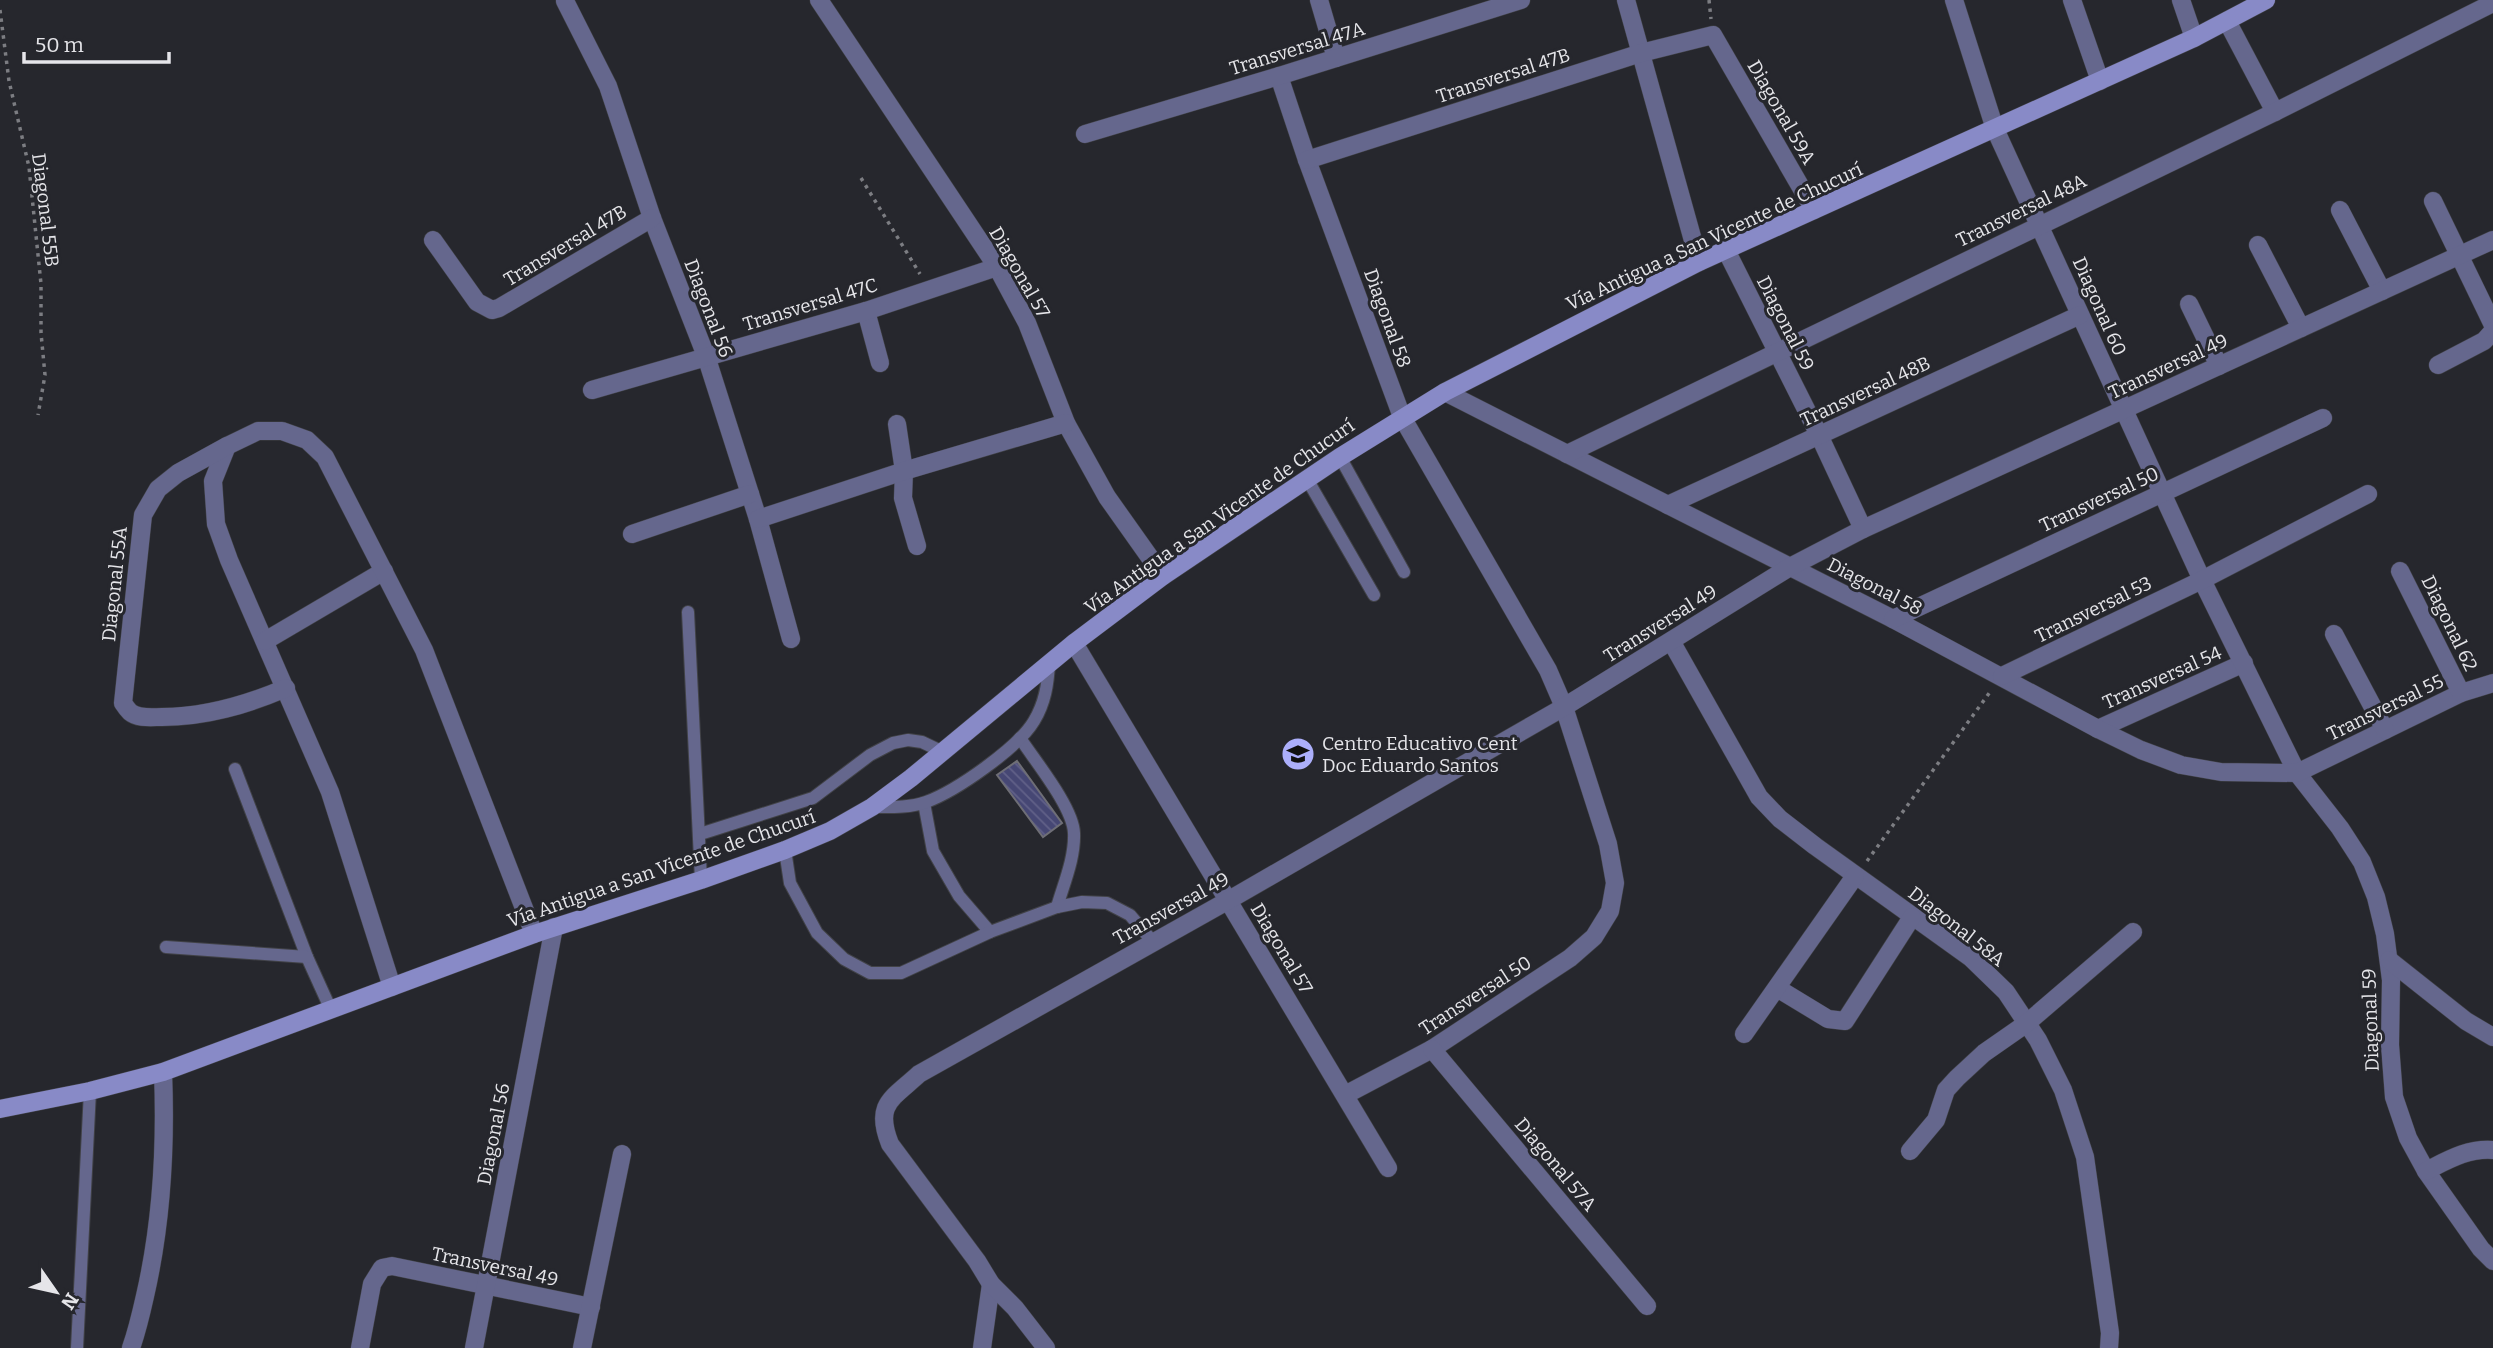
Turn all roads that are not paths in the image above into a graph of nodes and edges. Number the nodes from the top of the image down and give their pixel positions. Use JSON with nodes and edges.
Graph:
{"nodes":[{"id":1,"x":819,"y":0,"type":"edge"},
{"id":2,"x":1320,"y":0,"type":"edge"},
{"id":3,"x":1521,"y":0,"type":"edge"},
{"id":4,"x":1626,"y":0,"type":"edge"},
{"id":5,"x":1954,"y":0,"type":"edge"},
{"id":6,"x":2072,"y":0,"type":"edge"},
{"id":7,"x":2181,"y":0,"type":"edge"},
{"id":8,"x":2266,"y":0,"type":"edge"},
{"id":9,"x":565,"y":1,"type":"edge"},
{"id":10,"x":2493,"y":3,"type":"edge"},
{"id":11,"x":2227,"y":21,"type":"junction"},
{"id":12,"x":1713,"y":35,"type":"joint"},
{"id":13,"x":2194,"y":38,"type":"junction"},
{"id":14,"x":1641,"y":53,"type":"junction"},
{"id":15,"x":1336,"y":58,"type":"junction"},
{"id":16,"x":1279,"y":76,"type":"junction"},
{"id":17,"x":2100,"y":81,"type":"junction"},
{"id":18,"x":2275,"y":112,"type":"junction"},
{"id":19,"x":1995,"y":129,"type":"junction"},
{"id":20,"x":1085,"y":134,"type":"dead end"},
{"id":21,"x":1307,"y":160,"type":"junction"},
{"id":22,"x":2433,"y":201,"type":"dead end"},
{"id":23,"x":1814,"y":210,"type":"junction"},
{"id":24,"x":2340,"y":210,"type":"dead end"},
{"id":25,"x":652,"y":218,"type":"junction"},
{"id":26,"x":2040,"y":224,"type":"junction"},
{"id":27,"x":433,"y":240,"type":"dead end"},
{"id":28,"x":2493,"y":240,"type":"edge"},
{"id":29,"x":2258,"y":245,"type":"dead end"},
{"id":30,"x":1726,"y":250,"type":"junction"},
{"id":31,"x":2461,"y":255,"type":"junction"},
{"id":32,"x":1699,"y":262,"type":"junction"},
{"id":33,"x":997,"y":267,"type":"junction"},
{"id":34,"x":2382,"y":291,"type":"junction"},
{"id":35,"x":2189,"y":304,"type":"dead end"},
{"id":36,"x":866,"y":311,"type":"junction"},
{"id":37,"x":2080,"y":315,"type":"junction"},
{"id":38,"x":2493,"y":325,"type":"edge"},
{"id":39,"x":2301,"y":328,"type":"junction"},
{"id":40,"x":2493,"y":331,"type":"edge"},
{"id":41,"x":1777,"y":352,"type":"junction"},
{"id":42,"x":706,"y":356,"type":"junction"},
{"id":43,"x":880,"y":363,"type":"dead end"},
{"id":44,"x":2438,"y":365,"type":"dead end"},
{"id":45,"x":2219,"y":366,"type":"junction"},
{"id":46,"x":592,"y":390,"type":"dead end"},
{"id":47,"x":1445,"y":392,"type":"junction"},
{"id":48,"x":2124,"y":409,"type":"junction"},
{"id":49,"x":1402,"y":417,"type":"junction"},
{"id":50,"x":2323,"y":418,"type":"dead end"},
{"id":51,"x":1066,"y":423,"type":"junction"},
{"id":52,"x":897,"y":424,"type":"dead end"},
{"id":53,"x":1819,"y":435,"type":"junction"},
{"id":54,"x":227,"y":446,"type":"junction"},
{"id":55,"x":1567,"y":454,"type":"junction"},
{"id":56,"x":1340,"y":457,"type":"junction"},
{"id":57,"x":904,"y":471,"type":"junction"},
{"id":58,"x":1307,"y":479,"type":"junction"},
{"id":59,"x":2164,"y":493,"type":"junction"},
{"id":60,"x":750,"y":494,"type":"junction"},
{"id":61,"x":2368,"y":494,"type":"dead end"},
{"id":62,"x":1668,"y":505,"type":"junction"},
{"id":63,"x":758,"y":519,"type":"junction"},
{"id":64,"x":1863,"y":529,"type":"junction"},
{"id":65,"x":632,"y":534,"type":"dead end"},
{"id":66,"x":917,"y":546,"type":"dead end"},
{"id":67,"x":1790,"y":567,"type":"junction"},
{"id":68,"x":384,"y":571,"type":"junction"},
{"id":69,"x":2400,"y":571,"type":"dead end"},
{"id":70,"x":1404,"y":572,"type":"dead end"},
{"id":71,"x":1163,"y":576,"type":"junction"},
{"id":72,"x":2203,"y":580,"type":"junction"},
{"id":73,"x":1374,"y":595,"type":"dead end"},
{"id":74,"x":688,"y":612,"type":"dead end"},
{"id":75,"x":1893,"y":619,"type":"junction"},
{"id":76,"x":2334,"y":634,"type":"dead end"},
{"id":77,"x":791,"y":639,"type":"dead end"},
{"id":78,"x":265,"y":641,"type":"junction"},
{"id":79,"x":1671,"y":641,"type":"junction"},
{"id":80,"x":1073,"y":643,"type":"junction"},
{"id":81,"x":1049,"y":663,"type":"junction"},
{"id":82,"x":2244,"y":663,"type":"junction"},
{"id":83,"x":2002,"y":676,"type":"junction"},
{"id":84,"x":2493,"y":683,"type":"edge"},
{"id":85,"x":286,"y":688,"type":"junction"},
{"id":86,"x":2461,"y":693,"type":"junction"},
{"id":87,"x":1564,"y":707,"type":"junction"},
{"id":88,"x":2098,"y":729,"type":"junction"},
{"id":89,"x":2385,"y":730,"type":"junction"},
{"id":90,"x":1020,"y":738,"type":"junction"},
{"id":91,"x":943,"y":752,"type":"junction"},
{"id":92,"x":235,"y":769,"type":"dead end"},
{"id":93,"x":2297,"y":773,"type":"junction"},
{"id":94,"x":924,"y":803,"type":"junction"},
{"id":95,"x":872,"y":807,"type":"junction"},
{"id":96,"x":700,"y":835,"type":"junction"},
{"id":97,"x":785,"y":850,"type":"junction"},
{"id":98,"x":1855,"y":876,"type":"junction"},
{"id":99,"x":701,"y":880,"type":"junction"},
{"id":100,"x":1229,"y":900,"type":"junction"},
{"id":101,"x":1057,"y":907,"type":"junction"},
{"id":102,"x":1610,"y":911,"type":"joint"},
{"id":103,"x":1912,"y":916,"type":"junction"},
{"id":104,"x":554,"y":927,"type":"junction"},
{"id":105,"x":990,"y":932,"type":"junction"},
{"id":106,"x":2133,"y":932,"type":"dead end"},
{"id":107,"x":534,"y":934,"type":"junction"},
{"id":108,"x":1153,"y":942,"type":"junction"},
{"id":109,"x":166,"y":947,"type":"dead end"},
{"id":110,"x":307,"y":957,"type":"junction"},
{"id":111,"x":2389,"y":960,"type":"junction"},
{"id":112,"x":392,"y":986,"type":"junction"},
{"id":113,"x":1777,"y":988,"type":"junction"},
{"id":114,"x":331,"y":1010,"type":"junction"},
{"id":115,"x":2027,"y":1023,"type":"junction"},
{"id":116,"x":1744,"y":1034,"type":"dead end"},
{"id":117,"x":2493,"y":1037,"type":"edge"},
{"id":118,"x":1432,"y":1049,"type":"junction"},
{"id":119,"x":163,"y":1072,"type":"junction"},
{"id":120,"x":90,"y":1091,"type":"junction"},
{"id":121,"x":1345,"y":1094,"type":"junction"},
{"id":122,"x":0,"y":1109,"type":"edge"},
{"id":123,"x":2493,"y":1150,"type":"edge"},
{"id":124,"x":1910,"y":1151,"type":"dead end"},
{"id":125,"x":622,"y":1154,"type":"dead end"},
{"id":126,"x":1388,"y":1168,"type":"dead end"},
{"id":127,"x":2426,"y":1171,"type":"junction"},
{"id":128,"x":2493,"y":1261,"type":"edge"},
{"id":129,"x":991,"y":1284,"type":"junction"},
{"id":130,"x":485,"y":1286,"type":"junction"},
{"id":131,"x":1647,"y":1306,"type":"dead end"},
{"id":132,"x":591,"y":1307,"type":"junction"},
{"id":133,"x":77,"y":1348,"type":"edge"},
{"id":134,"x":131,"y":1348,"type":"edge"},
{"id":135,"x":360,"y":1348,"type":"edge"},
{"id":136,"x":474,"y":1348,"type":"edge"},
{"id":137,"x":582,"y":1348,"type":"edge"},
{"id":138,"x":982,"y":1348,"type":"edge"},
{"id":139,"x":1046,"y":1348,"type":"edge"},
{"id":140,"x":2109,"y":1348,"type":"edge"}],
"edges":[{"from":1,"to":33,"type":"street","name":"Diagonal 57"},
{"from":2,"to":15,"type":"street"},
{"from":3,"to":15,"type":"street","name":"Transversal 47A"},
{"from":4,"to":14,"type":"street"},
{"from":5,"to":19,"type":"street","name":"Diagonal 60"},
{"from":6,"to":17,"type":"street"},
{"from":7,"to":13,"type":"street"},
{"from":8,"to":11,"type":"main road","name":"Vía Antigua a San Vicente de Chucurí"},
{"from":9,"to":25,"type":"street","name":"Diagonal 56"},
{"from":10,"to":18,"type":"street","name":"Transversal 48A"},
{"from":11,"to":13,"type":"main road","name":"Vía Antigua a San Vicente de Chucurí"},
{"from":11,"to":18,"type":"street"},
{"from":12,"to":14,"type":"street","name":"Transversal 47B"},
{"from":12,"to":23,"type":"street","name":"Diagonal 59A"},
{"from":13,"to":17,"type":"main road","name":"Vía Antigua a San Vicente de Chucurí"},
{"from":14,"to":21,"type":"street","name":"Transversal 47B"},
{"from":14,"to":32,"type":"street"},
{"from":15,"to":16,"type":"street","name":"Transversal 47A"},
{"from":16,"to":20,"type":"street","name":"Transversal 47A"},
{"from":16,"to":21,"type":"street","name":"Diagonal 58"},
{"from":17,"to":19,"type":"main road","name":"Vía Antigua a San Vicente de Chucurí"},
{"from":18,"to":26,"type":"street","name":"Transversal 48A"},
{"from":19,"to":23,"type":"main road","name":"Vía Antigua a San Vicente de Chucurí"},
{"from":19,"to":26,"type":"street","name":"Diagonal 60"},
{"from":21,"to":49,"type":"street","name":"Diagonal 58"},
{"from":22,"to":31,"type":"street"},
{"from":23,"to":30,"type":"main road","name":"Vía Antigua a San Vicente de Chucurí"},
{"from":24,"to":34,"type":"street"},
{"from":25,"to":27,"type":"street","name":"Transversal 47B"},
{"from":25,"to":42,"type":"street","name":"Diagonal 56"},
{"from":26,"to":37,"type":"street","name":"Diagonal 60"},
{"from":26,"to":41,"type":"street","name":"Transversal 48A"},
{"from":28,"to":31,"type":"street","name":"Transversal 49"},
{"from":29,"to":39,"type":"street"},
{"from":30,"to":32,"type":"main road","name":"Vía Antigua a San Vicente de Chucurí"},
{"from":30,"to":41,"type":"street","name":"Diagonal 59"},
{"from":31,"to":34,"type":"street","name":"Transversal 49"},
{"from":31,"to":38,"type":"street"},
{"from":32,"to":47,"type":"main road","name":"Vía Antigua a San Vicente de Chucurí"},
{"from":33,"to":36,"type":"street","name":"Transversal 47C"},
{"from":33,"to":51,"type":"street","name":"Diagonal 57"},
{"from":34,"to":39,"type":"street","name":"Transversal 49"},
{"from":35,"to":45,"type":"street"},
{"from":36,"to":42,"type":"street","name":"Transversal 47C"},
{"from":36,"to":43,"type":"street"},
{"from":37,"to":48,"type":"street","name":"Diagonal 60"},
{"from":37,"to":53,"type":"street","name":"Transversal 48B"},
{"from":39,"to":45,"type":"street","name":"Transversal 49"},
{"from":40,"to":44,"type":"street"},
{"from":41,"to":53,"type":"street","name":"Diagonal 59"},
{"from":41,"to":55,"type":"street","name":"Transversal 48A"},
{"from":42,"to":46,"type":"street","name":"Transversal 47C"},
{"from":42,"to":60,"type":"street","name":"Diagonal 56"},
{"from":45,"to":48,"type":"street","name":"Transversal 49"},
{"from":47,"to":49,"type":"main road","name":"Vía Antigua a San Vicente de Chucurí"},
{"from":47,"to":55,"type":"street","name":"Diagonal 58"},
{"from":48,"to":59,"type":"street","name":"Diagonal 60"},
{"from":48,"to":64,"type":"street","name":"Transversal 49"},
{"from":49,"to":56,"type":"main road","name":"Vía Antigua a San Vicente de Chucurí"},
{"from":49,"to":87,"type":"street","name":"Diagonal 58"},
{"from":50,"to":59,"type":"street","name":"Transversal 50"},
{"from":51,"to":57,"type":"street"},
{"from":51,"to":71,"type":"street","name":"Diagonal 57"},
{"from":52,"to":57,"type":"street"},
{"from":53,"to":62,"type":"street","name":"Transversal 48B"},
{"from":53,"to":64,"type":"street","name":"Diagonal 59"},
{"from":54,"to":68,"type":"street"},
{"from":54,"to":78,"type":"street"},
{"from":54,"to":85,"type":"street","name":"Diagonal 55A"},
{"from":55,"to":62,"type":"street","name":"Diagonal 58"},
{"from":56,"to":58,"type":"main road","name":"Vía Antigua a San Vicente de Chucurí"},
{"from":56,"to":70,"type":"lane"},
{"from":57,"to":63,"type":"street"},
{"from":57,"to":66,"type":"street"},
{"from":58,"to":71,"type":"main road","name":"Vía Antigua a San Vicente de Chucurí"},
{"from":58,"to":73,"type":"lane"},
{"from":59,"to":72,"type":"street","name":"Diagonal 60"},
{"from":59,"to":75,"type":"street","name":"Transversal 50"},
{"from":60,"to":63,"type":"street","name":"Diagonal 56"},
{"from":60,"to":65,"type":"street"},
{"from":61,"to":72,"type":"street"},
{"from":62,"to":67,"type":"street","name":"Diagonal 58"},
{"from":63,"to":77,"type":"street","name":"Diagonal 56"},
{"from":64,"to":67,"type":"street","name":"Transversal 49"},
{"from":67,"to":75,"type":"street","name":"Diagonal 58"},
{"from":67,"to":79,"type":"street","name":"Transversal 49"},
{"from":68,"to":78,"type":"street"},
{"from":68,"to":107,"type":"street"},
{"from":69,"to":86,"type":"street","name":"Diagonal 62"},
{"from":71,"to":80,"type":"main road","name":"Vía Antigua a San Vicente de Chucurí"},
{"from":72,"to":82,"type":"street","name":"Diagonal 60"},
{"from":72,"to":83,"type":"street","name":"Transversal 53"},
{"from":74,"to":96,"type":"lane"},
{"from":75,"to":83,"type":"street","name":"Diagonal 58"},
{"from":76,"to":89,"type":"street"},
{"from":78,"to":85,"type":"street"},
{"from":79,"to":87,"type":"street","name":"Transversal 49"},
{"from":79,"to":98,"type":"street","name":"Diagonal 58A"},
{"from":80,"to":81,"type":"main road","name":"Vía Antigua a San Vicente de Chucurí"},
{"from":80,"to":100,"type":"street","name":"Diagonal 57"},
{"from":81,"to":90,"type":"lane"},
{"from":81,"to":91,"type":"main road","name":"Vía Antigua a San Vicente de Chucurí"},
{"from":82,"to":88,"type":"street","name":"Transversal 54"},
{"from":82,"to":93,"type":"street","name":"Diagonal 60"},
{"from":83,"to":88,"type":"street","name":"Diagonal 58"},
{"from":84,"to":86,"type":"street","name":"Transversal 55"},
{"from":85,"to":112,"type":"street"},
{"from":86,"to":89,"type":"street","name":"Transversal 55"},
{"from":87,"to":100,"type":"street","name":"Transversal 49"},
{"from":87,"to":102,"type":"street","name":"Diagonal 58"},
{"from":88,"to":93,"type":"street","name":"Diagonal 58"},
{"from":89,"to":93,"type":"street","name":"Transversal 55"},
{"from":90,"to":94,"type":"lane"},
{"from":90,"to":101,"type":"lane"},
{"from":91,"to":95,"type":"main road","name":"Vía Antigua a San Vicente de Chucurí"},
{"from":91,"to":96,"type":"lane"},
{"from":92,"to":110,"type":"lane"},
{"from":93,"to":111,"type":"street","name":"Diagonal 59"},
{"from":94,"to":95,"type":"lane"},
{"from":94,"to":105,"type":"lane"},
{"from":95,"to":97,"type":"main road","name":"Vía Antigua a San Vicente de Chucurí"},
{"from":96,"to":99,"type":"lane"},
{"from":97,"to":99,"type":"main road","name":"Vía Antigua a San Vicente de Chucurí"},
{"from":97,"to":105,"type":"lane"},
{"from":98,"to":103,"type":"street","name":"Diagonal 58A"},
{"from":98,"to":113,"type":"street"},
{"from":99,"to":104,"type":"main road","name":"Vía Antigua a San Vicente de Chucurí"},
{"from":100,"to":108,"type":"street","name":"Transversal 49"},
{"from":100,"to":121,"type":"street","name":"Diagonal 57"},
{"from":101,"to":105,"type":"lane"},
{"from":101,"to":108,"type":"lane"},
{"from":102,"to":118,"type":"street","name":"Transversal 50"},
{"from":103,"to":113,"type":"street"},
{"from":103,"to":115,"type":"street","name":"Diagonal 58A"},
{"from":104,"to":107,"type":"main road","name":"Vía Antigua a San Vicente de Chucurí"},
{"from":104,"to":130,"type":"street","name":"Diagonal 56"},
{"from":106,"to":115,"type":"street"},
{"from":107,"to":112,"type":"main road","name":"Vía Antigua a San Vicente de Chucurí"},
{"from":108,"to":129,"type":"street","name":"Transversal 49"},
{"from":109,"to":110,"type":"lane"},
{"from":110,"to":114,"type":"lane"},
{"from":111,"to":117,"type":"street"},
{"from":111,"to":127,"type":"street","name":"Diagonal 59"},
{"from":112,"to":114,"type":"main road","name":"Vía Antigua a San Vicente de Chucurí"},
{"from":113,"to":116,"type":"street"},
{"from":114,"to":119,"type":"main road","name":"Vía Antigua a San Vicente de Chucurí"},
{"from":115,"to":124,"type":"street"},
{"from":115,"to":140,"type":"street","name":"Diagonal 58A"},
{"from":118,"to":121,"type":"street","name":"Transversal 50"},
{"from":118,"to":131,"type":"street","name":"Diagonal 57A"},
{"from":119,"to":120,"type":"main road","name":"Vía Antigua a San Vicente de Chucurí"},
{"from":119,"to":134,"type":"street"},
{"from":120,"to":122,"type":"main road","name":"Vía Antigua a San Vicente de Chucurí"},
{"from":120,"to":133,"type":"lane"},
{"from":121,"to":126,"type":"street","name":"Diagonal 57"},
{"from":123,"to":127,"type":"street"},
{"from":125,"to":132,"type":"street"},
{"from":127,"to":128,"type":"street","name":"Diagonal 59"},
{"from":129,"to":138,"type":"street"},
{"from":129,"to":139,"type":"street"},
{"from":130,"to":132,"type":"street","name":"Transversal 49"},
{"from":130,"to":135,"type":"street","name":"Transversal 49"},
{"from":130,"to":136,"type":"street","name":"Diagonal 56"},
{"from":132,"to":137,"type":"street"}]}
